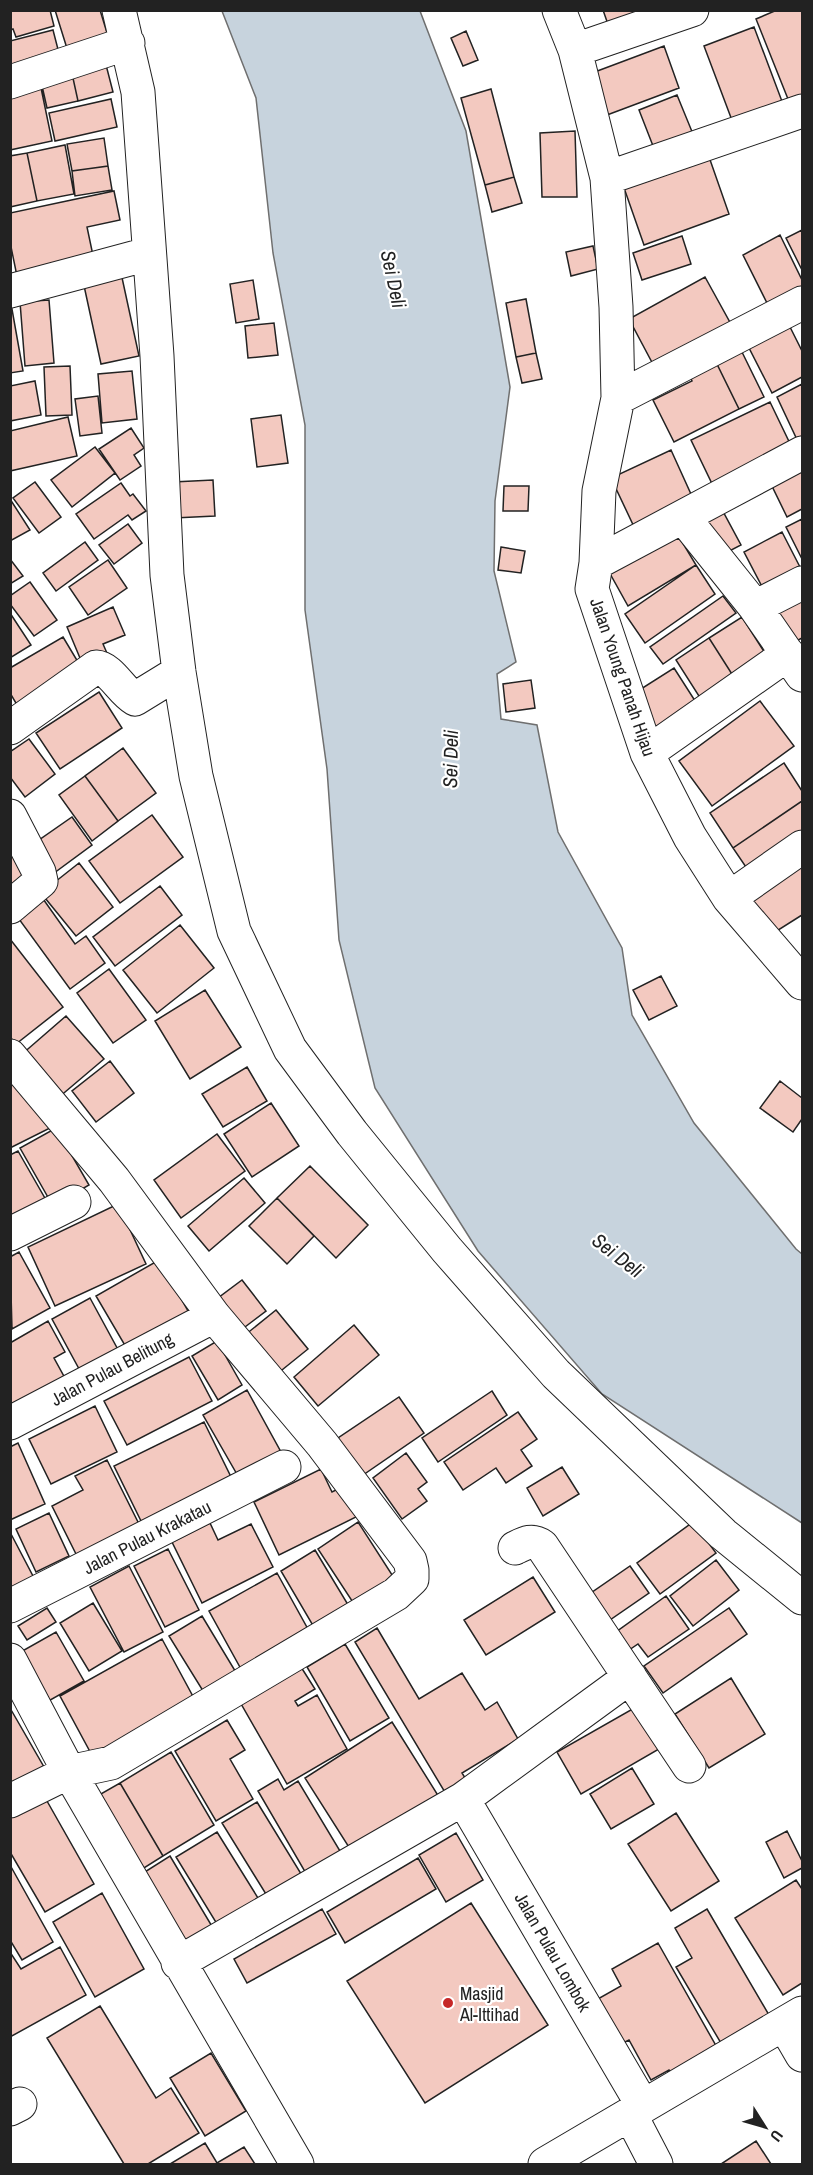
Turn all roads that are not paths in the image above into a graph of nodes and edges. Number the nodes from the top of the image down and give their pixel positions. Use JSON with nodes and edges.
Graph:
{"nodes":[{"id":1,"x":119,"y":10,"type":"edge"},
{"id":2,"x":559,"y":10,"type":"edge"},
{"id":3,"x":692,"y":10,"type":"edge"},
{"id":4,"x":128,"y":43,"type":"junction"},
{"id":5,"x":576,"y":50,"type":"junction"},
{"id":6,"x":10,"y":82,"type":"edge"},
{"id":7,"x":802,"y":111,"type":"edge"},
{"id":8,"x":607,"y":178,"type":"junction"},
{"id":9,"x":148,"y":254,"type":"junction"},
{"id":10,"x":10,"y":291,"type":"edge"},
{"id":11,"x":802,"y":303,"type":"edge"},
{"id":12,"x":618,"y":398,"type":"junction"},
{"id":13,"x":802,"y":453,"type":"edge"},
{"id":14,"x":683,"y":517,"type":"junction"},
{"id":15,"x":596,"y":563,"type":"junction"},
{"id":16,"x":802,"y":583,"type":"edge"},
{"id":17,"x":755,"y":607,"type":"junction"},
{"id":18,"x":795,"y":664,"type":"edge"},
{"id":19,"x":180,"y":672,"type":"junction"},
{"id":20,"x":10,"y":728,"type":"edge"},
{"id":21,"x":647,"y":753,"type":"junction"},
{"id":22,"x":10,"y":816,"type":"edge"},
{"id":23,"x":802,"y":847,"type":"edge"},
{"id":24,"x":729,"y":898,"type":"junction"},
{"id":25,"x":10,"y":907,"type":"edge"},
{"id":26,"x":802,"y":983,"type":"edge"},
{"id":27,"x":10,"y":1056,"type":"edge"},
{"id":28,"x":74,"y":1202,"type":"dead end"},
{"id":29,"x":10,"y":1234,"type":"edge"},
{"id":30,"x":214,"y":1316,"type":"junction"},
{"id":31,"x":10,"y":1423,"type":"edge"},
{"id":32,"x":284,"y":1467,"type":"dead end"},
{"id":33,"x":515,"y":1548,"type":"dead end"},
{"id":34,"x":802,"y":1598,"type":"edge"},
{"id":35,"x":10,"y":1606,"type":"edge"},
{"id":36,"x":10,"y":1660,"type":"edge"},
{"id":37,"x":630,"y":1677,"type":"junction"},
{"id":38,"x":689,"y":1766,"type":"dead end"},
{"id":39,"x":69,"y":1772,"type":"junction"},
{"id":40,"x":463,"y":1798,"type":"junction"},
{"id":41,"x":10,"y":1801,"type":"edge"},
{"id":42,"x":178,"y":1963,"type":"junction"},
{"id":43,"x":794,"y":2018,"type":"edge"},
{"id":44,"x":802,"y":2055,"type":"edge"},
{"id":45,"x":637,"y":2110,"type":"junction"},
{"id":46,"x":297,"y":2164,"type":"edge"},
{"id":47,"x":545,"y":2164,"type":"edge"},
{"id":48,"x":656,"y":2164,"type":"edge"}],
"edges":[{"from":1,"to":4,"type":"street"},
{"from":2,"to":5,"type":"street","name":"Jalan Young Panah Hijau"},
{"from":3,"to":5,"type":"street"},
{"from":4,"to":6,"type":"street"},
{"from":4,"to":9,"type":"street"},
{"from":5,"to":8,"type":"street","name":"Jalan Young Panah Hijau"},
{"from":7,"to":8,"type":"street"},
{"from":8,"to":12,"type":"street","name":"Jalan Young Panah Hijau"},
{"from":9,"to":10,"type":"street"},
{"from":9,"to":19,"type":"street"},
{"from":11,"to":12,"type":"street"},
{"from":12,"to":15,"type":"street","name":"Jalan Young Panah Hijau"},
{"from":13,"to":14,"type":"street"},
{"from":14,"to":15,"type":"street"},
{"from":14,"to":17,"type":"street"},
{"from":15,"to":21,"type":"street","name":"Jalan Young Panah Hijau"},
{"from":16,"to":17,"type":"street"},
{"from":17,"to":18,"type":"street"},
{"from":18,"to":21,"type":"street"},
{"from":19,"to":20,"type":"street"},
{"from":19,"to":34,"type":"street"},
{"from":21,"to":24,"type":"street","name":"Jalan Young Panah Hijau"},
{"from":22,"to":25,"type":"street"},
{"from":23,"to":24,"type":"street"},
{"from":24,"to":26,"type":"street","name":"Jalan Young Panah Hijau"},
{"from":27,"to":30,"type":"street"},
{"from":28,"to":29,"type":"street"},
{"from":30,"to":31,"type":"street","name":"Jalan Pulau Belitung"},
{"from":30,"to":39,"type":"street"},
{"from":32,"to":35,"type":"street","name":"Jalan Pulau Krakatau"},
{"from":33,"to":37,"type":"street"},
{"from":36,"to":39,"type":"street"},
{"from":37,"to":38,"type":"street"},
{"from":37,"to":40,"type":"street"},
{"from":39,"to":41,"type":"street"},
{"from":39,"to":42,"type":"street"},
{"from":40,"to":42,"type":"street"},
{"from":40,"to":45,"type":"street","name":"Jalan Pulau Lombok"},
{"from":42,"to":46,"type":"street"},
{"from":43,"to":44,"type":"street"},
{"from":43,"to":45,"type":"street"},
{"from":45,"to":47,"type":"street"},
{"from":45,"to":48,"type":"street","name":"Jalan Pulau Lombok"}]}
